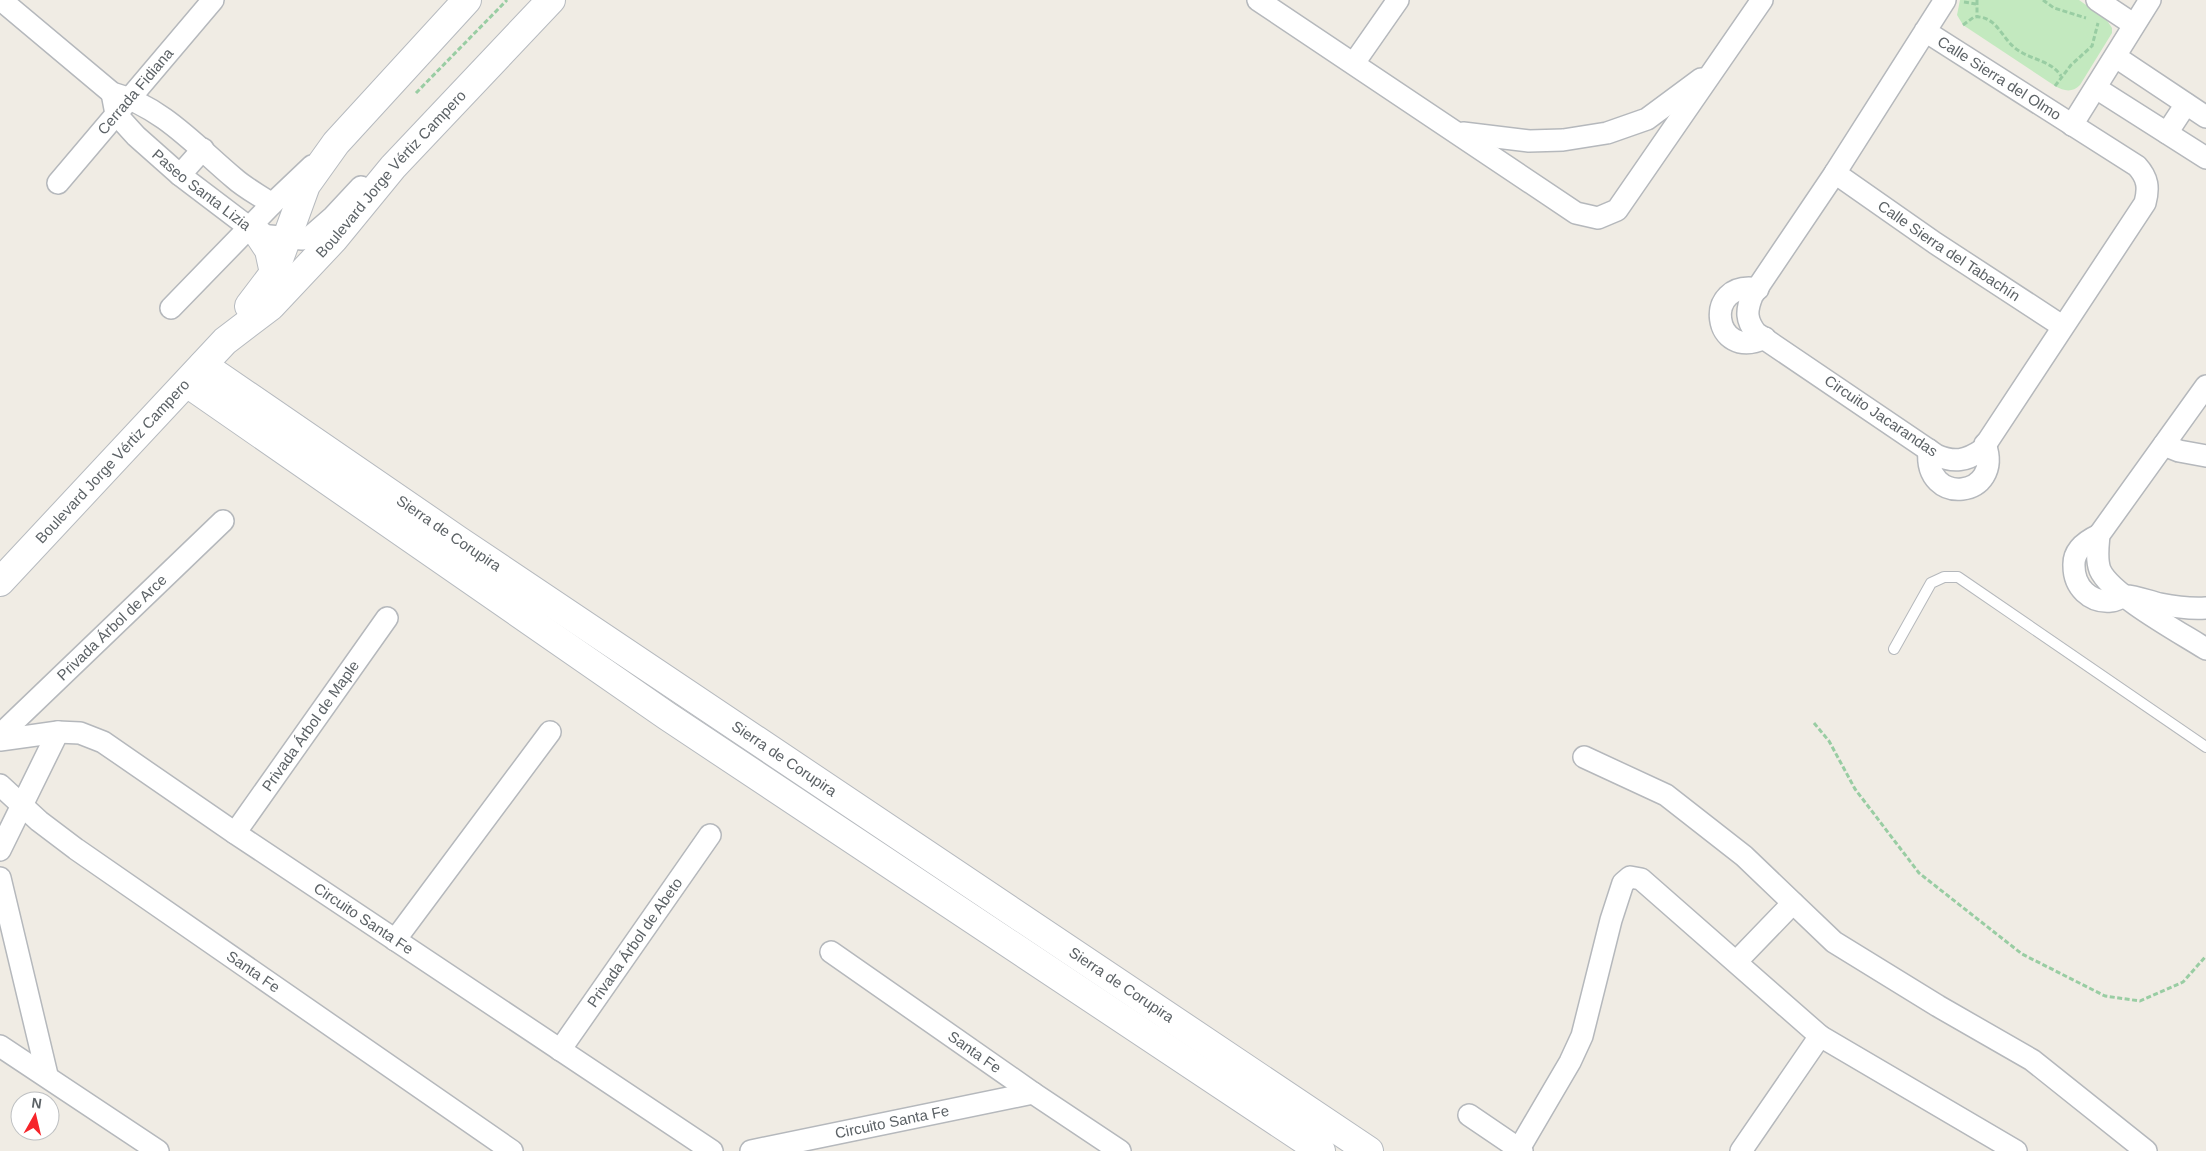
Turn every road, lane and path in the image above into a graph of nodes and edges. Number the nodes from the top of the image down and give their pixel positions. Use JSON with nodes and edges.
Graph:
{"nodes":[{"id":1,"x":1,"y":0,"type":"edge"},
{"id":2,"x":213,"y":0,"type":"edge"},
{"id":3,"x":467,"y":0,"type":"edge"},
{"id":4,"x":533,"y":0,"type":"edge"},
{"id":5,"x":551,"y":0,"type":"edge"},
{"id":6,"x":1258,"y":0,"type":"edge"},
{"id":7,"x":1398,"y":0,"type":"edge"},
{"id":8,"x":1762,"y":0,"type":"edge"},
{"id":9,"x":1952,"y":0,"type":"edge"},
{"id":10,"x":2044,"y":0,"type":"edge"},
{"id":11,"x":2150,"y":0,"type":"edge"},
{"id":12,"x":1976,"y":2,"type":"edge"},
{"id":13,"x":2098,"y":14,"type":"edge"},
{"id":14,"x":1977,"y":16,"type":"junction"},
{"id":15,"x":2133,"y":24,"type":"junction"},
{"id":16,"x":1963,"y":25,"type":"dead end"},
{"id":17,"x":1925,"y":31,"type":"junction"},
{"id":18,"x":514,"y":39,"type":"junction"},
{"id":19,"x":2116,"y":57,"type":"junction"},
{"id":20,"x":1354,"y":64,"type":"junction"},
{"id":21,"x":1715,"y":69,"type":"junction"},
{"id":22,"x":2061,"y":76,"type":"junction"},
{"id":23,"x":2055,"y":86,"type":"dead end"},
{"id":24,"x":2096,"y":88,"type":"junction"},
{"id":25,"x":121,"y":95,"type":"junction"},
{"id":26,"x":2186,"y":104,"type":"junction"},
{"id":27,"x":116,"y":114,"type":"junction"},
{"id":28,"x":2206,"y":117,"type":"edge"},
{"id":29,"x":2072,"y":125,"type":"junction"},
{"id":30,"x":1459,"y":133,"type":"junction"},
{"id":31,"x":2167,"y":133,"type":"junction"},
{"id":32,"x":336,"y":143,"type":"junction"},
{"id":33,"x":204,"y":149,"type":"junction"},
{"id":34,"x":2206,"y":158,"type":"edge"},
{"id":35,"x":393,"y":167,"type":"junction"},
{"id":36,"x":1835,"y":173,"type":"junction"},
{"id":37,"x":180,"y":175,"type":"junction"},
{"id":38,"x":58,"y":183,"type":"dead end"},
{"id":39,"x":272,"y":204,"type":"junction"},
{"id":40,"x":254,"y":231,"type":"junction"},
{"id":41,"x":287,"y":238,"type":"junction"},
{"id":42,"x":274,"y":274,"type":"junction"},
{"id":43,"x":171,"y":308,"type":"dead end"},
{"id":44,"x":2062,"y":326,"type":"junction"},
{"id":45,"x":225,"y":341,"type":"junction"},
{"id":46,"x":195,"y":374,"type":"junction"},
{"id":47,"x":2206,"y":386,"type":"edge"},
{"id":48,"x":1985,"y":444,"type":"junction"},
{"id":49,"x":2164,"y":444,"type":"junction"},
{"id":50,"x":1929,"y":450,"type":"junction"},
{"id":51,"x":2206,"y":456,"type":"edge"},
{"id":52,"x":223,"y":521,"type":"dead end"},
{"id":53,"x":0,"y":582,"type":"edge"},
{"id":54,"x":2125,"y":596,"type":"junction"},
{"id":55,"x":2206,"y":608,"type":"edge"},
{"id":56,"x":387,"y":618,"type":"dead end"},
{"id":57,"x":1894,"y":649,"type":"dead end"},
{"id":58,"x":2206,"y":649,"type":"edge"},
{"id":59,"x":1814,"y":723,"type":"dead end"},
{"id":60,"x":58,"y":732,"type":"junction"},
{"id":61,"x":550,"y":732,"type":"dead end"},
{"id":62,"x":0,"y":735,"type":"edge"},
{"id":63,"x":0,"y":740,"type":"edge"},
{"id":64,"x":2206,"y":747,"type":"edge"},
{"id":65,"x":1584,"y":757,"type":"dead end"},
{"id":66,"x":0,"y":785,"type":"edge"},
{"id":67,"x":21,"y":805,"type":"junction"},
{"id":68,"x":235,"y":833,"type":"junction"},
{"id":69,"x":710,"y":835,"type":"dead end"},
{"id":70,"x":0,"y":850,"type":"edge"},
{"id":71,"x":0,"y":878,"type":"edge"},
{"id":72,"x":1793,"y":903,"type":"junction"},
{"id":73,"x":395,"y":940,"type":"junction"},
{"id":74,"x":831,"y":952,"type":"dead end"},
{"id":75,"x":2206,"y":956,"type":"edge"},
{"id":76,"x":1737,"y":961,"type":"junction"},
{"id":77,"x":1820,"y":1036,"type":"junction"},
{"id":78,"x":0,"y":1046,"type":"edge"},
{"id":79,"x":560,"y":1050,"type":"junction"},
{"id":80,"x":47,"y":1075,"type":"junction"},
{"id":81,"x":1033,"y":1093,"type":"junction"},
{"id":82,"x":1469,"y":1115,"type":"dead end"},
{"id":83,"x":1521,"y":1150,"type":"edge"},
{"id":84,"x":158,"y":1151,"type":"edge"},
{"id":85,"x":512,"y":1151,"type":"edge"},
{"id":86,"x":712,"y":1151,"type":"edge"},
{"id":87,"x":751,"y":1151,"type":"edge"},
{"id":88,"x":1120,"y":1151,"type":"edge"},
{"id":89,"x":1321,"y":1151,"type":"edge"},
{"id":90,"x":1370,"y":1151,"type":"edge"},
{"id":91,"x":1740,"y":1151,"type":"edge"},
{"id":92,"x":2016,"y":1151,"type":"edge"},
{"id":93,"x":2146,"y":1151,"type":"edge"}],
"edges":[{"from":1,"to":25,"type":"street","name":"Paseo Santa Lizia"},
{"from":2,"to":25,"type":"street","name":"Cerrada Fidiana"},
{"from":3,"to":32,"type":"street","name":"Boulevard Jorge Vértiz Campero"},
{"from":4,"to":18,"type":"street"},
{"from":5,"to":18,"type":"street","name":"Boulevard Jorge Vértiz Campero"},
{"from":6,"to":20,"type":"street"},
{"from":7,"to":20,"type":"street"},
{"from":8,"to":21,"type":"street"},
{"from":9,"to":12,"type":"path"},
{"from":9,"to":17,"type":"street","name":"Circuito Jacarandas"},
{"from":10,"to":13,"type":"path"},
{"from":11,"to":15,"type":"street"},
{"from":12,"to":14,"type":"path"},
{"from":13,"to":15,"type":"street"},
{"from":13,"to":22,"type":"path"},
{"from":14,"to":16,"type":"path"},
{"from":14,"to":22,"type":"path"},
{"from":15,"to":19,"type":"street"},
{"from":17,"to":29,"type":"street","name":"Calle Sierra del Olmo"},
{"from":17,"to":36,"type":"street","name":"Circuito Jacarandas"},
{"from":18,"to":35,"type":"street","name":"Boulevard Jorge Vértiz Campero"},
{"from":19,"to":24,"type":"street"},
{"from":19,"to":26,"type":"street"},
{"from":20,"to":30,"type":"street"},
{"from":21,"to":30,"type":"street"},
{"from":21,"to":30,"type":"street"},
{"from":22,"to":23,"type":"path"},
{"from":24,"to":29,"type":"street"},
{"from":24,"to":31,"type":"street"},
{"from":25,"to":27,"type":"street","name":"Cerrada Fidiana"},
{"from":25,"to":33,"type":"street","name":"Paseo Santa Lizia"},
{"from":26,"to":28,"type":"street"},
{"from":26,"to":31,"type":"street"},
{"from":27,"to":37,"type":"street","name":"Paseo Santa Lizia"},
{"from":27,"to":38,"type":"street","name":"Cerrada Fidiana"},
{"from":29,"to":44,"type":"street","name":"Circuito Jacarandas"},
{"from":31,"to":34,"type":"street"},
{"from":32,"to":39,"type":"street"},
{"from":32,"to":41,"type":"street","name":"Boulevard Jorge Vértiz Campero"},
{"from":33,"to":37,"type":"street"},
{"from":33,"to":39,"type":"street","name":"Paseo Santa Lizia"},
{"from":35,"to":41,"type":"street","name":"Paseo Santa Lizia"},
{"from":35,"to":45,"type":"street","name":"Boulevard Jorge Vértiz Campero"},
{"from":36,"to":44,"type":"street","name":"Calle Sierra del Tabachín"},
{"from":36,"to":50,"type":"street","name":"Circuito Jacarandas"},
{"from":37,"to":40,"type":"street","name":"Paseo Santa Lizia"},
{"from":39,"to":40,"type":"street"},
{"from":40,"to":41,"type":"street","name":"Paseo Santa Lizia"},
{"from":40,"to":42,"type":"street"},
{"from":40,"to":43,"type":"street"},
{"from":41,"to":42,"type":"street","name":"Boulevard Jorge Vértiz Campero"},
{"from":42,"to":45,"type":"street","name":"Boulevard Jorge Vértiz Campero"},
{"from":44,"to":48,"type":"street","name":"Circuito Jacarandas"},
{"from":45,"to":46,"type":"street","name":"Boulevard Jorge Vértiz Campero"},
{"from":46,"to":53,"type":"street","name":"Boulevard Jorge Vértiz Campero"},
{"from":46,"to":89,"type":"street","name":"Sierra de Corupira"},
{"from":46,"to":90,"type":"street","name":"Sierra de Corupira"},
{"from":47,"to":49,"type":"street"},
{"from":48,"to":50,"type":"street","name":"Circuito Jacarandas"},
{"from":48,"to":50,"type":"street"},
{"from":49,"to":51,"type":"street"},
{"from":49,"to":54,"type":"street"},
{"from":52,"to":62,"type":"street","name":"Privada Árbol de Arce"},
{"from":54,"to":55,"type":"street"},
{"from":54,"to":58,"type":"street"},
{"from":56,"to":68,"type":"street","name":"Privada Árbol de Maple"},
{"from":57,"to":64,"type":"lane"},
{"from":59,"to":75,"type":"path"},
{"from":60,"to":63,"type":"street","name":"Circuito Santa Fe"},
{"from":60,"to":67,"type":"street"},
{"from":60,"to":68,"type":"street","name":"Circuito Santa Fe"},
{"from":61,"to":73,"type":"street"},
{"from":65,"to":72,"type":"street"},
{"from":66,"to":67,"type":"street","name":"Santa Fe"},
{"from":67,"to":70,"type":"street"},
{"from":67,"to":85,"type":"street","name":"Santa Fe"},
{"from":68,"to":73,"type":"street","name":"Circuito Santa Fe"},
{"from":69,"to":79,"type":"street","name":"Privada Árbol de Abeto"},
{"from":71,"to":80,"type":"street"},
{"from":72,"to":76,"type":"street"},
{"from":72,"to":93,"type":"street"},
{"from":73,"to":79,"type":"street","name":"Circuito Santa Fe"},
{"from":74,"to":81,"type":"street","name":"Santa Fe"},
{"from":76,"to":77,"type":"street"},
{"from":76,"to":83,"type":"street"},
{"from":77,"to":91,"type":"street"},
{"from":77,"to":92,"type":"street"},
{"from":78,"to":80,"type":"street"},
{"from":79,"to":86,"type":"street","name":"Circuito Santa Fe"},
{"from":80,"to":84,"type":"street"},
{"from":81,"to":87,"type":"street","name":"Circuito Santa Fe"},
{"from":81,"to":88,"type":"street","name":"Santa Fe"},
{"from":82,"to":83,"type":"street"}]}
